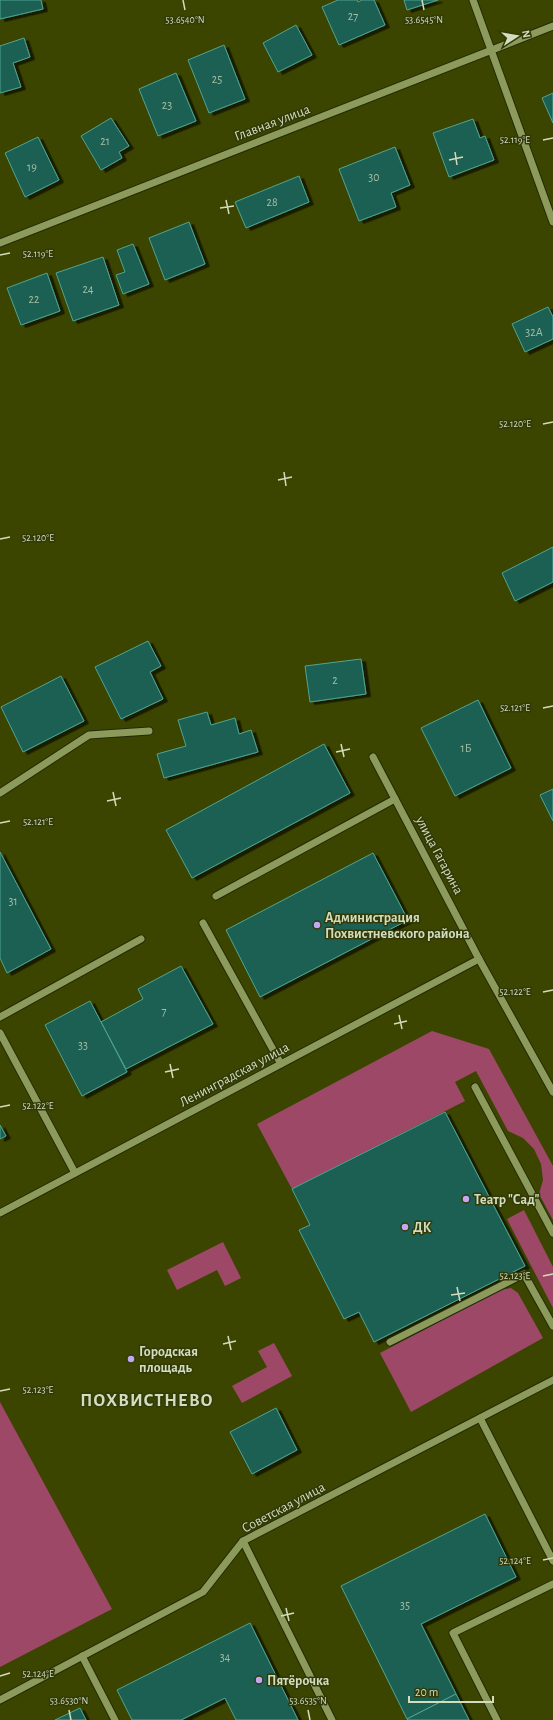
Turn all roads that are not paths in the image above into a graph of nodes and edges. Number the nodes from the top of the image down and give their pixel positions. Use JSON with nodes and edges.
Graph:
{"nodes":[{"id":1,"x":473,"y":0,"type":"edge"},
{"id":2,"x":553,"y":26,"type":"edge"},
{"id":3,"x":490,"y":50,"type":"junction"},
{"id":4,"x":553,"y":222,"type":"edge"},
{"id":5,"x":0,"y":243,"type":"edge"},
{"id":6,"x":149,"y":731,"type":"dead end"},
{"id":7,"x":373,"y":757,"type":"dead end"},
{"id":8,"x":0,"y":793,"type":"edge"},
{"id":9,"x":395,"y":799,"type":"junction"},
{"id":10,"x":216,"y":896,"type":"dead end"},
{"id":11,"x":203,"y":924,"type":"dead end"},
{"id":12,"x":141,"y":939,"type":"dead end"},
{"id":13,"x":479,"y":959,"type":"junction"},
{"id":14,"x":0,"y":1017,"type":"edge"},
{"id":15,"x":0,"y":1033,"type":"edge"},
{"id":16,"x":281,"y":1064,"type":"junction"},
{"id":17,"x":475,"y":1087,"type":"dead end"},
{"id":18,"x":553,"y":1091,"type":"edge"},
{"id":19,"x":75,"y":1173,"type":"junction"},
{"id":20,"x":0,"y":1213,"type":"edge"},
{"id":21,"x":553,"y":1233,"type":"edge"},
{"id":22,"x":553,"y":1326,"type":"edge"},
{"id":23,"x":390,"y":1342,"type":"dead end"},
{"id":24,"x":553,"y":1380,"type":"edge"},
{"id":25,"x":480,"y":1418,"type":"junction"},
{"id":26,"x":243,"y":1541,"type":"junction"},
{"id":27,"x":553,"y":1561,"type":"edge"},
{"id":28,"x":553,"y":1584,"type":"edge"},
{"id":29,"x":82,"y":1656,"type":"junction"},
{"id":30,"x":0,"y":1700,"type":"edge"},
{"id":31,"x":115,"y":1720,"type":"edge"},
{"id":32,"x":332,"y":1720,"type":"edge"},
{"id":33,"x":497,"y":1720,"type":"edge"}],
"edges":[{"from":1,"to":3,"type":"street"},
{"from":2,"to":3,"type":"street","name":"Главная улица"},
{"from":3,"to":4,"type":"street"},
{"from":3,"to":5,"type":"street","name":"Главная улица"},
{"from":6,"to":8,"type":"street"},
{"from":7,"to":9,"type":"street","name":"улица Гагарина"},
{"from":9,"to":10,"type":"street"},
{"from":9,"to":13,"type":"street","name":"улица Гагарина"},
{"from":11,"to":16,"type":"street"},
{"from":12,"to":14,"type":"street"},
{"from":13,"to":16,"type":"street","name":"Ленинградская улица"},
{"from":13,"to":18,"type":"street","name":"улица Гагарина"},
{"from":15,"to":19,"type":"street"},
{"from":16,"to":19,"type":"street","name":"Ленинградская улица"},
{"from":17,"to":21,"type":"street"},
{"from":19,"to":20,"type":"street","name":"Ленинградская улица"},
{"from":22,"to":23,"type":"street"},
{"from":24,"to":25,"type":"street","name":"Советская улица"},
{"from":25,"to":26,"type":"street","name":"Советская улица"},
{"from":25,"to":27,"type":"street"},
{"from":26,"to":29,"type":"street","name":"Советская улица"},
{"from":26,"to":32,"type":"street"},
{"from":28,"to":33,"type":"street"},
{"from":29,"to":30,"type":"street","name":"Советская улица"},
{"from":29,"to":31,"type":"street"}]}
